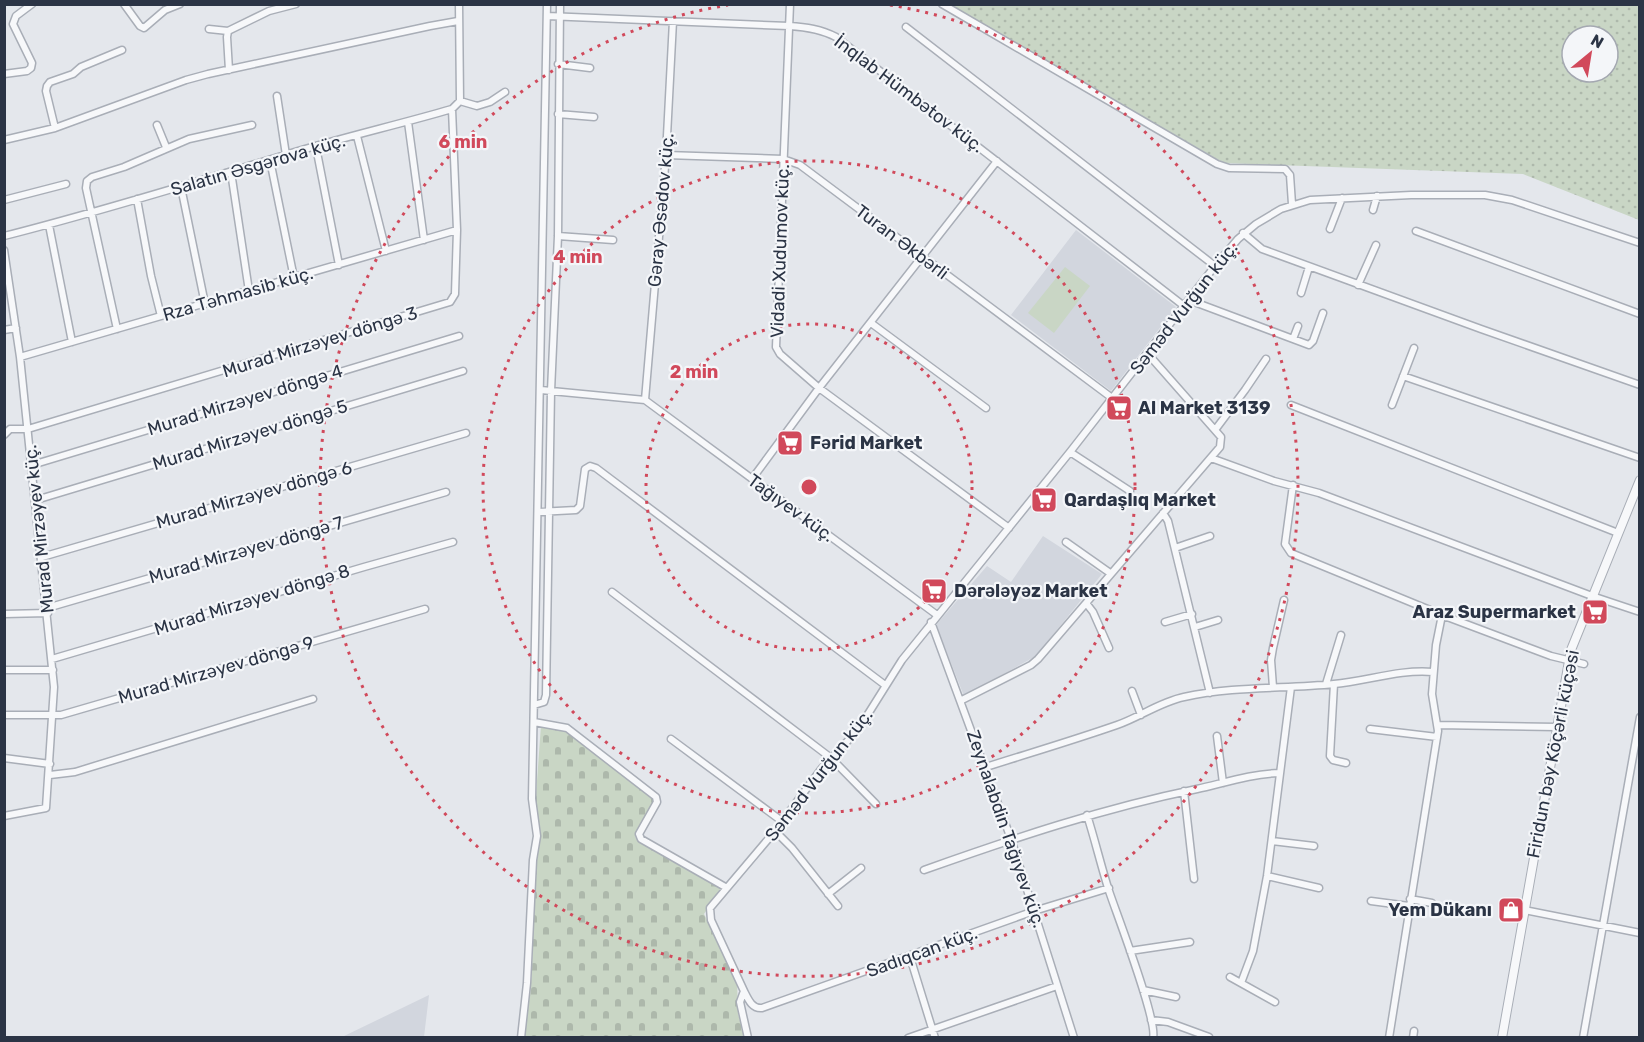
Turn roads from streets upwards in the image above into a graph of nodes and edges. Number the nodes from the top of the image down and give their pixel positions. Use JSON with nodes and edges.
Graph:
{"nodes":[{"id":1,"x":32,"y":4,"type":"edge"},
{"id":2,"x":124,"y":4,"type":"edge"},
{"id":3,"x":180,"y":4,"type":"edge"},
{"id":4,"x":296,"y":4,"type":"edge"},
{"id":5,"x":459,"y":4,"type":"edge"},
{"id":6,"x":547,"y":4,"type":"edge"},
{"id":7,"x":560,"y":4,"type":"edge"},
{"id":8,"x":789,"y":4,"type":"edge"},
{"id":9,"x":942,"y":4,"type":"edge"},
{"id":10,"x":547,"y":16,"type":"junction"},
{"id":11,"x":559,"y":16,"type":"junction"},
{"id":12,"x":458,"y":21,"type":"junction"},
{"id":13,"x":673,"y":21,"type":"junction"},
{"id":14,"x":789,"y":26,"type":"junction"},
{"id":15,"x":906,"y":27,"type":"dead end"},
{"id":16,"x":209,"y":29,"type":"dead end"},
{"id":17,"x":228,"y":31,"type":"junction"},
{"id":18,"x":122,"y":50,"type":"dead end"},
{"id":19,"x":558,"y":64,"type":"junction"},
{"id":20,"x":590,"y":68,"type":"dead end"},
{"id":21,"x":228,"y":69,"type":"junction"},
{"id":22,"x":4,"y":74,"type":"edge"},
{"id":23,"x":505,"y":92,"type":"dead end"},
{"id":24,"x":278,"y":96,"type":"dead end"},
{"id":25,"x":460,"y":101,"type":"junction"},
{"id":26,"x":452,"y":109,"type":"junction"},
{"id":27,"x":558,"y":114,"type":"junction"},
{"id":28,"x":594,"y":117,"type":"dead end"},
{"id":29,"x":408,"y":122,"type":"junction"},
{"id":30,"x":157,"y":125,"type":"dead end"},
{"id":31,"x":252,"y":125,"type":"dead end"},
{"id":32,"x":55,"y":128,"type":"junction"},
{"id":33,"x":357,"y":136,"type":"junction"},
{"id":34,"x":4,"y":140,"type":"edge"},
{"id":35,"x":166,"y":147,"type":"junction"},
{"id":36,"x":316,"y":147,"type":"junction"},
{"id":37,"x":666,"y":154,"type":"junction"},
{"id":38,"x":285,"y":155,"type":"junction"},
{"id":39,"x":783,"y":159,"type":"junction"},
{"id":40,"x":270,"y":160,"type":"junction"},
{"id":41,"x":997,"y":161,"type":"junction"},
{"id":42,"x":231,"y":172,"type":"junction"},
{"id":43,"x":544,"y":173,"type":"junction"},
{"id":44,"x":558,"y":174,"type":"junction"},
{"id":45,"x":66,"y":184,"type":"dead end"},
{"id":46,"x":181,"y":187,"type":"junction"},
{"id":47,"x":1377,"y":196,"type":"junction"},
{"id":48,"x":1342,"y":198,"type":"junction"},
{"id":49,"x":137,"y":199,"type":"junction"},
{"id":50,"x":4,"y":200,"type":"edge"},
{"id":51,"x":1292,"y":204,"type":"junction"},
{"id":52,"x":1373,"y":210,"type":"dead end"},
{"id":53,"x":91,"y":212,"type":"junction"},
{"id":54,"x":49,"y":225,"type":"junction"},
{"id":55,"x":1330,"y":229,"type":"dead end"},
{"id":56,"x":457,"y":230,"type":"junction"},
{"id":57,"x":1416,"y":231,"type":"dead end"},
{"id":58,"x":1244,"y":233,"type":"junction"},
{"id":59,"x":4,"y":236,"type":"edge"},
{"id":60,"x":558,"y":236,"type":"junction"},
{"id":61,"x":424,"y":240,"type":"junction"},
{"id":62,"x":613,"y":240,"type":"dead end"},
{"id":63,"x":1640,"y":243,"type":"edge"},
{"id":64,"x":1376,"y":245,"type":"dead end"},
{"id":65,"x":4,"y":250,"type":"edge"},
{"id":66,"x":386,"y":251,"type":"junction"},
{"id":67,"x":923,"y":258,"type":"junction"},
{"id":68,"x":339,"y":265,"type":"junction"},
{"id":69,"x":1215,"y":266,"type":"junction"},
{"id":70,"x":1310,"y":267,"type":"junction"},
{"id":71,"x":294,"y":278,"type":"junction"},
{"id":72,"x":1358,"y":285,"type":"junction"},
{"id":73,"x":249,"y":291,"type":"junction"},
{"id":74,"x":1301,"y":293,"type":"dead end"},
{"id":75,"x":1189,"y":300,"type":"junction"},
{"id":76,"x":205,"y":304,"type":"junction"},
{"id":77,"x":1184,"y":306,"type":"junction"},
{"id":78,"x":1323,"y":313,"type":"dead end"},
{"id":79,"x":1640,"y":314,"type":"edge"},
{"id":80,"x":161,"y":316,"type":"junction"},
{"id":81,"x":871,"y":323,"type":"junction"},
{"id":82,"x":1298,"y":326,"type":"dead end"},
{"id":83,"x":16,"y":328,"type":"junction"},
{"id":84,"x":117,"y":329,"type":"junction"},
{"id":85,"x":4,"y":330,"type":"edge"},
{"id":86,"x":459,"y":336,"type":"dead end"},
{"id":87,"x":1293,"y":339,"type":"junction"},
{"id":88,"x":72,"y":342,"type":"junction"},
{"id":89,"x":1413,"y":348,"type":"dead end"},
{"id":90,"x":1148,"y":354,"type":"junction"},
{"id":91,"x":20,"y":357,"type":"junction"},
{"id":92,"x":1266,"y":358,"type":"dead end"},
{"id":93,"x":464,"y":371,"type":"dead end"},
{"id":94,"x":1403,"y":376,"type":"junction"},
{"id":95,"x":1640,"y":385,"type":"edge"},
{"id":96,"x":819,"y":388,"type":"junction"},
{"id":97,"x":541,"y":390,"type":"junction"},
{"id":98,"x":552,"y":391,"type":"junction"},
{"id":99,"x":1112,"y":398,"type":"junction"},
{"id":100,"x":645,"y":400,"type":"junction"},
{"id":101,"x":1291,"y":405,"type":"dead end"},
{"id":102,"x":1392,"y":405,"type":"dead end"},
{"id":103,"x":986,"y":408,"type":"dead end"},
{"id":104,"x":28,"y":429,"type":"junction"},
{"id":105,"x":1215,"y":430,"type":"junction"},
{"id":106,"x":466,"y":433,"type":"dead end"},
{"id":107,"x":4,"y":435,"type":"edge"},
{"id":108,"x":1070,"y":452,"type":"junction"},
{"id":109,"x":1211,"y":458,"type":"junction"},
{"id":110,"x":1640,"y":458,"type":"edge"},
{"id":111,"x":32,"y":465,"type":"junction"},
{"id":112,"x":752,"y":479,"type":"junction"},
{"id":113,"x":1640,"y":480,"type":"edge"},
{"id":114,"x":1293,"y":486,"type":"junction"},
{"id":115,"x":1130,"y":491,"type":"dead end"},
{"id":116,"x":446,"y":492,"type":"dead end"},
{"id":117,"x":36,"y":500,"type":"junction"},
{"id":118,"x":550,"y":510,"type":"junction"},
{"id":119,"x":538,"y":512,"type":"junction"},
{"id":120,"x":1163,"y":513,"type":"junction"},
{"id":121,"x":1009,"y":528,"type":"junction"},
{"id":122,"x":1618,"y":533,"type":"junction"},
{"id":123,"x":1210,"y":536,"type":"dead end"},
{"id":124,"x":453,"y":543,"type":"dead end"},
{"id":125,"x":1066,"y":543,"type":"dead end"},
{"id":126,"x":1175,"y":548,"type":"junction"},
{"id":127,"x":42,"y":557,"type":"junction"},
{"id":128,"x":1110,"y":573,"type":"junction"},
{"id":129,"x":548,"y":589,"type":"junction"},
{"id":130,"x":535,"y":590,"type":"junction"},
{"id":131,"x":612,"y":592,"type":"dead end"},
{"id":132,"x":1592,"y":596,"type":"junction"},
{"id":133,"x":1284,"y":600,"type":"dead end"},
{"id":134,"x":1086,"y":603,"type":"junction"},
{"id":135,"x":426,"y":609,"type":"dead end"},
{"id":136,"x":47,"y":610,"type":"junction"},
{"id":137,"x":1640,"y":612,"type":"edge"},
{"id":138,"x":4,"y":614,"type":"edge"},
{"id":139,"x":1192,"y":614,"type":"junction"},
{"id":140,"x":937,"y":615,"type":"junction"},
{"id":141,"x":1442,"y":615,"type":"junction"},
{"id":142,"x":1218,"y":620,"type":"dead end"},
{"id":143,"x":931,"y":622,"type":"junction"},
{"id":144,"x":1165,"y":622,"type":"dead end"},
{"id":145,"x":1195,"y":627,"type":"junction"},
{"id":146,"x":1341,"y":635,"type":"dead end"},
{"id":147,"x":1109,"y":648,"type":"dead end"},
{"id":148,"x":52,"y":659,"type":"junction"},
{"id":149,"x":1569,"y":661,"type":"junction"},
{"id":150,"x":1584,"y":664,"type":"dead end"},
{"id":151,"x":4,"y":670,"type":"edge"},
{"id":152,"x":53,"y":670,"type":"junction"},
{"id":153,"x":1433,"y":672,"type":"junction"},
{"id":154,"x":1326,"y":684,"type":"junction"},
{"id":155,"x":1334,"y":684,"type":"junction"},
{"id":156,"x":885,"y":685,"type":"junction"},
{"id":157,"x":1274,"y":687,"type":"junction"},
{"id":158,"x":1291,"y":687,"type":"junction"},
{"id":159,"x":1132,"y":691,"type":"dead end"},
{"id":160,"x":1210,"y":693,"type":"junction"},
{"id":161,"x":313,"y":699,"type":"dead end"},
{"id":162,"x":962,"y":700,"type":"junction"},
{"id":163,"x":534,"y":705,"type":"junction"},
{"id":164,"x":4,"y":715,"type":"edge"},
{"id":165,"x":1142,"y":715,"type":"junction"},
{"id":166,"x":54,"y":716,"type":"junction"},
{"id":167,"x":1640,"y":717,"type":"edge"},
{"id":168,"x":534,"y":722,"type":"junction"},
{"id":169,"x":1438,"y":725,"type":"junction"},
{"id":170,"x":1557,"y":727,"type":"junction"},
{"id":171,"x":1370,"y":729,"type":"dead end"},
{"id":172,"x":1217,"y":736,"type":"dead end"},
{"id":173,"x":1437,"y":737,"type":"junction"},
{"id":174,"x":671,"y":739,"type":"dead end"},
{"id":175,"x":4,"y":758,"type":"edge"},
{"id":176,"x":831,"y":758,"type":"junction"},
{"id":177,"x":1346,"y":763,"type":"dead end"},
{"id":178,"x":50,"y":764,"type":"junction"},
{"id":179,"x":986,"y":767,"type":"junction"},
{"id":180,"x":1279,"y":773,"type":"junction"},
{"id":181,"x":50,"y":775,"type":"junction"},
{"id":182,"x":1223,"y":783,"type":"junction"},
{"id":183,"x":1184,"y":791,"type":"junction"},
{"id":184,"x":876,"y":804,"type":"dead end"},
{"id":185,"x":1087,"y":815,"type":"junction"},
{"id":186,"x":4,"y":816,"type":"edge"},
{"id":187,"x":783,"y":822,"type":"junction"},
{"id":188,"x":775,"y":831,"type":"junction"},
{"id":189,"x":1011,"y":839,"type":"junction"},
{"id":190,"x":1272,"y":841,"type":"junction"},
{"id":191,"x":1314,"y":846,"type":"dead end"},
{"id":192,"x":861,"y":868,"type":"dead end"},
{"id":193,"x":924,"y":870,"type":"dead end"},
{"id":194,"x":1267,"y":876,"type":"junction"},
{"id":195,"x":1194,"y":879,"type":"dead end"},
{"id":196,"x":727,"y":888,"type":"junction"},
{"id":197,"x":1108,"y":888,"type":"junction"},
{"id":198,"x":1319,"y":888,"type":"dead end"},
{"id":199,"x":828,"y":894,"type":"junction"},
{"id":200,"x":1371,"y":901,"type":"dead end"},
{"id":201,"x":1409,"y":903,"type":"junction"},
{"id":202,"x":1432,"y":903,"type":"dead end"},
{"id":203,"x":838,"y":906,"type":"dead end"},
{"id":204,"x":1524,"y":910,"type":"junction"},
{"id":205,"x":1034,"y":911,"type":"junction"},
{"id":206,"x":1603,"y":927,"type":"junction"},
{"id":207,"x":1640,"y":933,"type":"edge"},
{"id":208,"x":1190,"y":942,"type":"dead end"},
{"id":209,"x":1130,"y":951,"type":"junction"},
{"id":210,"x":910,"y":957,"type":"junction"},
{"id":211,"x":1230,"y":977,"type":"dead end"},
{"id":212,"x":1241,"y":983,"type":"junction"},
{"id":213,"x":1057,"y":986,"type":"junction"},
{"id":214,"x":1143,"y":990,"type":"junction"},
{"id":215,"x":744,"y":991,"type":"junction"},
{"id":216,"x":1176,"y":997,"type":"dead end"},
{"id":217,"x":1275,"y":1002,"type":"dead end"},
{"id":218,"x":1151,"y":1020,"type":"junction"},
{"id":219,"x":932,"y":1029,"type":"junction"},
{"id":220,"x":1209,"y":1037,"type":"edge"},
{"id":221,"x":520,"y":1038,"type":"edge"},
{"id":222,"x":748,"y":1038,"type":"edge"},
{"id":223,"x":908,"y":1038,"type":"edge"},
{"id":224,"x":935,"y":1038,"type":"edge"},
{"id":225,"x":1074,"y":1038,"type":"edge"},
{"id":226,"x":1153,"y":1038,"type":"edge"},
{"id":227,"x":1389,"y":1038,"type":"edge"},
{"id":228,"x":1502,"y":1038,"type":"edge"},
{"id":229,"x":1583,"y":1038,"type":"edge"}],
"edges":[{"from":1,"to":22,"type":"street"},
{"from":2,"to":3,"type":"street"},
{"from":4,"to":17,"type":"street"},
{"from":5,"to":12,"type":"street"},
{"from":6,"to":10,"type":"street"},
{"from":7,"to":11,"type":"street"},
{"from":8,"to":14,"type":"street","name":"Vidadi Xudumov küç."},
{"from":9,"to":51,"type":"street"},
{"from":10,"to":11,"type":"street","name":"İnqlab Hümbətov küç."},
{"from":10,"to":43,"type":"street"},
{"from":11,"to":13,"type":"street","name":"İnqlab Hümbətov küç."},
{"from":11,"to":19,"type":"street"},
{"from":12,"to":21,"type":"street"},
{"from":12,"to":25,"type":"street"},
{"from":13,"to":14,"type":"street","name":"İnqlab Hümbətov küç."},
{"from":13,"to":37,"type":"street","name":"Gəray Əsədov küç."},
{"from":14,"to":39,"type":"street","name":"Vidadi Xudumov küç."},
{"from":14,"to":41,"type":"street","name":"İnqlab Hümbətov küç."},
{"from":15,"to":69,"type":"street"},
{"from":16,"to":17,"type":"street"},
{"from":17,"to":21,"type":"street"},
{"from":18,"to":32,"type":"street"},
{"from":19,"to":20,"type":"street"},
{"from":19,"to":27,"type":"street"},
{"from":21,"to":32,"type":"street"},
{"from":23,"to":25,"type":"street"},
{"from":24,"to":38,"type":"street"},
{"from":25,"to":26,"type":"street","name":"Salatın Əsgərova küç."},
{"from":26,"to":29,"type":"street","name":"Salatın Əsgərova küç."},
{"from":26,"to":56,"type":"street","name":"Murad Mirzəyev döngə 3"},
{"from":27,"to":28,"type":"street"},
{"from":27,"to":44,"type":"street"},
{"from":29,"to":33,"type":"street","name":"Salatın Əsgərova küç."},
{"from":29,"to":61,"type":"street"},
{"from":30,"to":35,"type":"street"},
{"from":31,"to":35,"type":"street"},
{"from":32,"to":34,"type":"street"},
{"from":33,"to":36,"type":"street","name":"Salatın Əsgərova küç."},
{"from":33,"to":66,"type":"street"},
{"from":35,"to":53,"type":"street"},
{"from":36,"to":38,"type":"street","name":"Salatın Əsgərova küç."},
{"from":36,"to":68,"type":"street"},
{"from":37,"to":39,"type":"street","name":"Turan Əkbərli"},
{"from":37,"to":100,"type":"street","name":"Gəray Əsədov küç."},
{"from":38,"to":40,"type":"street","name":"Salatın Əsgərova küç."},
{"from":39,"to":67,"type":"street","name":"Turan Əkbərli"},
{"from":39,"to":96,"type":"street","name":"Vidadi Xudumov küç."},
{"from":40,"to":42,"type":"street","name":"Salatın Əsgərova küç."},
{"from":40,"to":71,"type":"street"},
{"from":41,"to":67,"type":"street"},
{"from":41,"to":77,"type":"street","name":"İnqlab Hümbətov küç."},
{"from":42,"to":46,"type":"street","name":"Salatın Əsgərova küç."},
{"from":42,"to":73,"type":"street"},
{"from":43,"to":44,"type":"street"},
{"from":43,"to":97,"type":"street"},
{"from":44,"to":60,"type":"street"},
{"from":45,"to":50,"type":"street"},
{"from":46,"to":49,"type":"street","name":"Salatın Əsgərova küç."},
{"from":46,"to":76,"type":"street"},
{"from":47,"to":48,"type":"street","name":"Səməd Vurğun küç."},
{"from":47,"to":52,"type":"street"},
{"from":47,"to":63,"type":"street","name":"Səməd Vurğun küç."},
{"from":48,"to":51,"type":"street","name":"Səməd Vurğun küç."},
{"from":48,"to":55,"type":"street"},
{"from":49,"to":53,"type":"street","name":"Salatın Əsgərova küç."},
{"from":49,"to":80,"type":"street"},
{"from":51,"to":58,"type":"street","name":"Səməd Vurğun küç."},
{"from":53,"to":54,"type":"street","name":"Salatın Əsgərova küç."},
{"from":53,"to":84,"type":"street"},
{"from":54,"to":59,"type":"street","name":"Salatın Əsgərova küç."},
{"from":54,"to":88,"type":"street"},
{"from":56,"to":61,"type":"street","name":"Rza Təhmasib küç."},
{"from":56,"to":104,"type":"street","name":"Murad Mirzəyev döngə 3"},
{"from":57,"to":79,"type":"street"},
{"from":58,"to":69,"type":"street","name":"Səməd Vurğun küç."},
{"from":58,"to":70,"type":"street"},
{"from":60,"to":62,"type":"street"},
{"from":60,"to":98,"type":"street"},
{"from":61,"to":66,"type":"street","name":"Rza Təhmasib küç."},
{"from":64,"to":72,"type":"street"},
{"from":65,"to":83,"type":"street","name":"Murad Mirzəyev küç."},
{"from":66,"to":68,"type":"street","name":"Rza Təhmasib küç."},
{"from":67,"to":81,"type":"street"},
{"from":67,"to":99,"type":"street","name":"Turan Əkbərli"},
{"from":68,"to":71,"type":"street","name":"Rza Təhmasib küç."},
{"from":69,"to":75,"type":"street","name":"Səməd Vurğun küç."},
{"from":70,"to":72,"type":"street"},
{"from":70,"to":74,"type":"street"},
{"from":71,"to":73,"type":"street","name":"Rza Təhmasib küç."},
{"from":72,"to":95,"type":"street"},
{"from":73,"to":76,"type":"street","name":"Rza Təhmasib küç."},
{"from":75,"to":77,"type":"street","name":"Səməd Vurğun küç."},
{"from":75,"to":87,"type":"street"},
{"from":76,"to":80,"type":"street","name":"Rza Təhmasib küç."},
{"from":77,"to":90,"type":"street","name":"Səməd Vurğun küç."},
{"from":78,"to":87,"type":"street"},
{"from":80,"to":84,"type":"street","name":"Rza Təhmasib küç."},
{"from":81,"to":96,"type":"street"},
{"from":81,"to":103,"type":"street"},
{"from":82,"to":87,"type":"street"},
{"from":83,"to":85,"type":"street"},
{"from":83,"to":91,"type":"street","name":"Murad Mirzəyev küç."},
{"from":84,"to":88,"type":"street","name":"Rza Təhmasib küç."},
{"from":86,"to":111,"type":"street","name":"Murad Mirzəyev döngə 4"},
{"from":88,"to":91,"type":"street","name":"Rza Təhmasib küç."},
{"from":89,"to":94,"type":"street"},
{"from":90,"to":99,"type":"street","name":"Səməd Vurğun küç."},
{"from":90,"to":105,"type":"street"},
{"from":91,"to":104,"type":"street","name":"Murad Mirzəyev küç."},
{"from":92,"to":105,"type":"street"},
{"from":93,"to":117,"type":"street","name":"Murad Mirzəyev döngə 5"},
{"from":94,"to":102,"type":"street"},
{"from":94,"to":110,"type":"street"},
{"from":96,"to":112,"type":"street"},
{"from":96,"to":121,"type":"street","name":"Vidadi Xudumov küç."},
{"from":97,"to":98,"type":"street"},
{"from":97,"to":119,"type":"street"},
{"from":98,"to":100,"type":"street"},
{"from":98,"to":118,"type":"street"},
{"from":99,"to":108,"type":"street","name":"Səməd Vurğun küç."},
{"from":100,"to":112,"type":"street","name":"Tağıyev küç."},
{"from":101,"to":122,"type":"street"},
{"from":104,"to":107,"type":"street","name":"Murad Mirzəyev döngə 3"},
{"from":104,"to":111,"type":"street","name":"Murad Mirzəyev küç."},
{"from":105,"to":109,"type":"street"},
{"from":106,"to":127,"type":"street","name":"Murad Mirzəyev döngə 6"},
{"from":108,"to":115,"type":"street"},
{"from":108,"to":121,"type":"street","name":"Səməd Vurğun küç."},
{"from":109,"to":114,"type":"street"},
{"from":109,"to":120,"type":"street"},
{"from":111,"to":117,"type":"street","name":"Murad Mirzəyev küç."},
{"from":112,"to":140,"type":"street","name":"Tağıyev küç."},
{"from":113,"to":122,"type":"street","name":"Firidun bəy Köçərli küçəsi"},
{"from":114,"to":132,"type":"street"},
{"from":114,"to":141,"type":"street"},
{"from":116,"to":136,"type":"street","name":"Murad Mirzəyev döngə 7"},
{"from":117,"to":127,"type":"street","name":"Murad Mirzəyev küç."},
{"from":118,"to":119,"type":"street"},
{"from":118,"to":129,"type":"street"},
{"from":118,"to":156,"type":"street"},
{"from":119,"to":130,"type":"street"},
{"from":120,"to":126,"type":"street"},
{"from":120,"to":128,"type":"street"},
{"from":121,"to":140,"type":"street","name":"Səməd Vurğun küç."},
{"from":122,"to":132,"type":"street","name":"Firidun bəy Köçərli küçəsi"},
{"from":123,"to":126,"type":"street"},
{"from":124,"to":148,"type":"street","name":"Murad Mirzəyev döngə 8"},
{"from":125,"to":128,"type":"street"},
{"from":126,"to":139,"type":"street"},
{"from":127,"to":136,"type":"street","name":"Murad Mirzəyev küç."},
{"from":128,"to":134,"type":"street"},
{"from":129,"to":130,"type":"street"},
{"from":129,"to":163,"type":"street"},
{"from":130,"to":163,"type":"street"},
{"from":131,"to":176,"type":"street"},
{"from":132,"to":137,"type":"street"},
{"from":132,"to":149,"type":"street","name":"Firidun bəy Köçərli küçəsi"},
{"from":133,"to":157,"type":"street"},
{"from":134,"to":147,"type":"street"},
{"from":134,"to":162,"type":"street"},
{"from":135,"to":166,"type":"street","name":"Murad Mirzəyev döngə 9"},
{"from":136,"to":138,"type":"street","name":"Murad Mirzəyev döngə 7"},
{"from":136,"to":148,"type":"street","name":"Murad Mirzəyev küç."},
{"from":139,"to":144,"type":"street"},
{"from":139,"to":145,"type":"street"},
{"from":140,"to":143,"type":"street","name":"Səməd Vurğun küç."},
{"from":141,"to":149,"type":"street"},
{"from":141,"to":153,"type":"street"},
{"from":142,"to":145,"type":"street"},
{"from":143,"to":156,"type":"street","name":"Səməd Vurğun küç."},
{"from":143,"to":162,"type":"street","name":"Zeynalabdin Tağıyev küç."},
{"from":145,"to":160,"type":"street"},
{"from":146,"to":154,"type":"street"},
{"from":148,"to":152,"type":"street","name":"Murad Mirzəyev küç."},
{"from":149,"to":150,"type":"street"},
{"from":149,"to":170,"type":"street","name":"Firidun bəy Köçərli küçəsi"},
{"from":151,"to":152,"type":"street"},
{"from":152,"to":166,"type":"street","name":"Murad Mirzəyev küç."},
{"from":153,"to":155,"type":"street"},
{"from":153,"to":169,"type":"street"},
{"from":154,"to":155,"type":"street"},
{"from":154,"to":158,"type":"street"},
{"from":155,"to":177,"type":"street"},
{"from":156,"to":176,"type":"street","name":"Səməd Vurğun küç."},
{"from":157,"to":158,"type":"street"},
{"from":157,"to":160,"type":"street"},
{"from":158,"to":180,"type":"street"},
{"from":159,"to":165,"type":"street"},
{"from":160,"to":165,"type":"street"},
{"from":161,"to":181,"type":"street"},
{"from":162,"to":179,"type":"street","name":"Zeynalabdin Tağıyev küç."},
{"from":163,"to":168,"type":"street"},
{"from":164,"to":166,"type":"street","name":"Murad Mirzəyev döngə 9"},
{"from":165,"to":179,"type":"street"},
{"from":166,"to":178,"type":"street","name":"Murad Mirzəyev küç."},
{"from":167,"to":206,"type":"street"},
{"from":168,"to":196,"type":"street"},
{"from":168,"to":221,"type":"street"},
{"from":169,"to":170,"type":"street"},
{"from":169,"to":173,"type":"street"},
{"from":170,"to":204,"type":"street","name":"Firidun bəy Köçərli küçəsi"},
{"from":171,"to":173,"type":"street"},
{"from":172,"to":182,"type":"street"},
{"from":173,"to":201,"type":"street"},
{"from":174,"to":187,"type":"street"},
{"from":175,"to":178,"type":"street"},
{"from":176,"to":184,"type":"street"},
{"from":176,"to":187,"type":"street","name":"Səməd Vurğun küç."},
{"from":178,"to":181,"type":"street","name":"Murad Mirzəyev küç."},
{"from":179,"to":189,"type":"street","name":"Zeynalabdin Tağıyev küç."},
{"from":180,"to":182,"type":"street"},
{"from":180,"to":190,"type":"street"},
{"from":181,"to":186,"type":"street","name":"Murad Mirzəyev küç."},
{"from":182,"to":183,"type":"street"},
{"from":183,"to":185,"type":"street"},
{"from":183,"to":195,"type":"street"},
{"from":185,"to":189,"type":"street"},
{"from":185,"to":197,"type":"street"},
{"from":187,"to":188,"type":"street","name":"Səməd Vurğun küç."},
{"from":188,"to":196,"type":"street","name":"Səməd Vurğun küç."},
{"from":188,"to":199,"type":"street"},
{"from":189,"to":193,"type":"street"},
{"from":189,"to":205,"type":"street","name":"Zeynalabdin Tağıyev küç."},
{"from":190,"to":191,"type":"street"},
{"from":190,"to":194,"type":"street"},
{"from":192,"to":199,"type":"street"},
{"from":194,"to":198,"type":"street"},
{"from":194,"to":212,"type":"street"},
{"from":196,"to":215,"type":"street","name":"Səməd Vurğun küç."},
{"from":197,"to":205,"type":"street","name":"Sadıqcan küç."},
{"from":197,"to":209,"type":"street"},
{"from":199,"to":203,"type":"street"},
{"from":200,"to":201,"type":"street"},
{"from":201,"to":202,"type":"street"},
{"from":201,"to":227,"type":"street"},
{"from":204,"to":206,"type":"street"},
{"from":204,"to":228,"type":"street","name":"Firidun bəy Köçərli küçəsi"},
{"from":205,"to":210,"type":"street","name":"Sadıqcan küç."},
{"from":205,"to":213,"type":"street","name":"Zeynalabdin Tağıyev küç."},
{"from":206,"to":207,"type":"street"},
{"from":206,"to":229,"type":"street"},
{"from":208,"to":209,"type":"street"},
{"from":209,"to":214,"type":"street"},
{"from":210,"to":215,"type":"street","name":"Sadıqcan küç."},
{"from":210,"to":219,"type":"street"},
{"from":211,"to":212,"type":"street"},
{"from":212,"to":217,"type":"street"},
{"from":213,"to":219,"type":"street"},
{"from":213,"to":225,"type":"street","name":"Zeynalabdin Tağıyev küç."},
{"from":214,"to":216,"type":"street"},
{"from":214,"to":218,"type":"street"},
{"from":215,"to":222,"type":"street","name":"Səməd Vurğun küç."},
{"from":218,"to":220,"type":"street"},
{"from":218,"to":226,"type":"street"},
{"from":219,"to":223,"type":"street"},
{"from":219,"to":224,"type":"street"}]}
